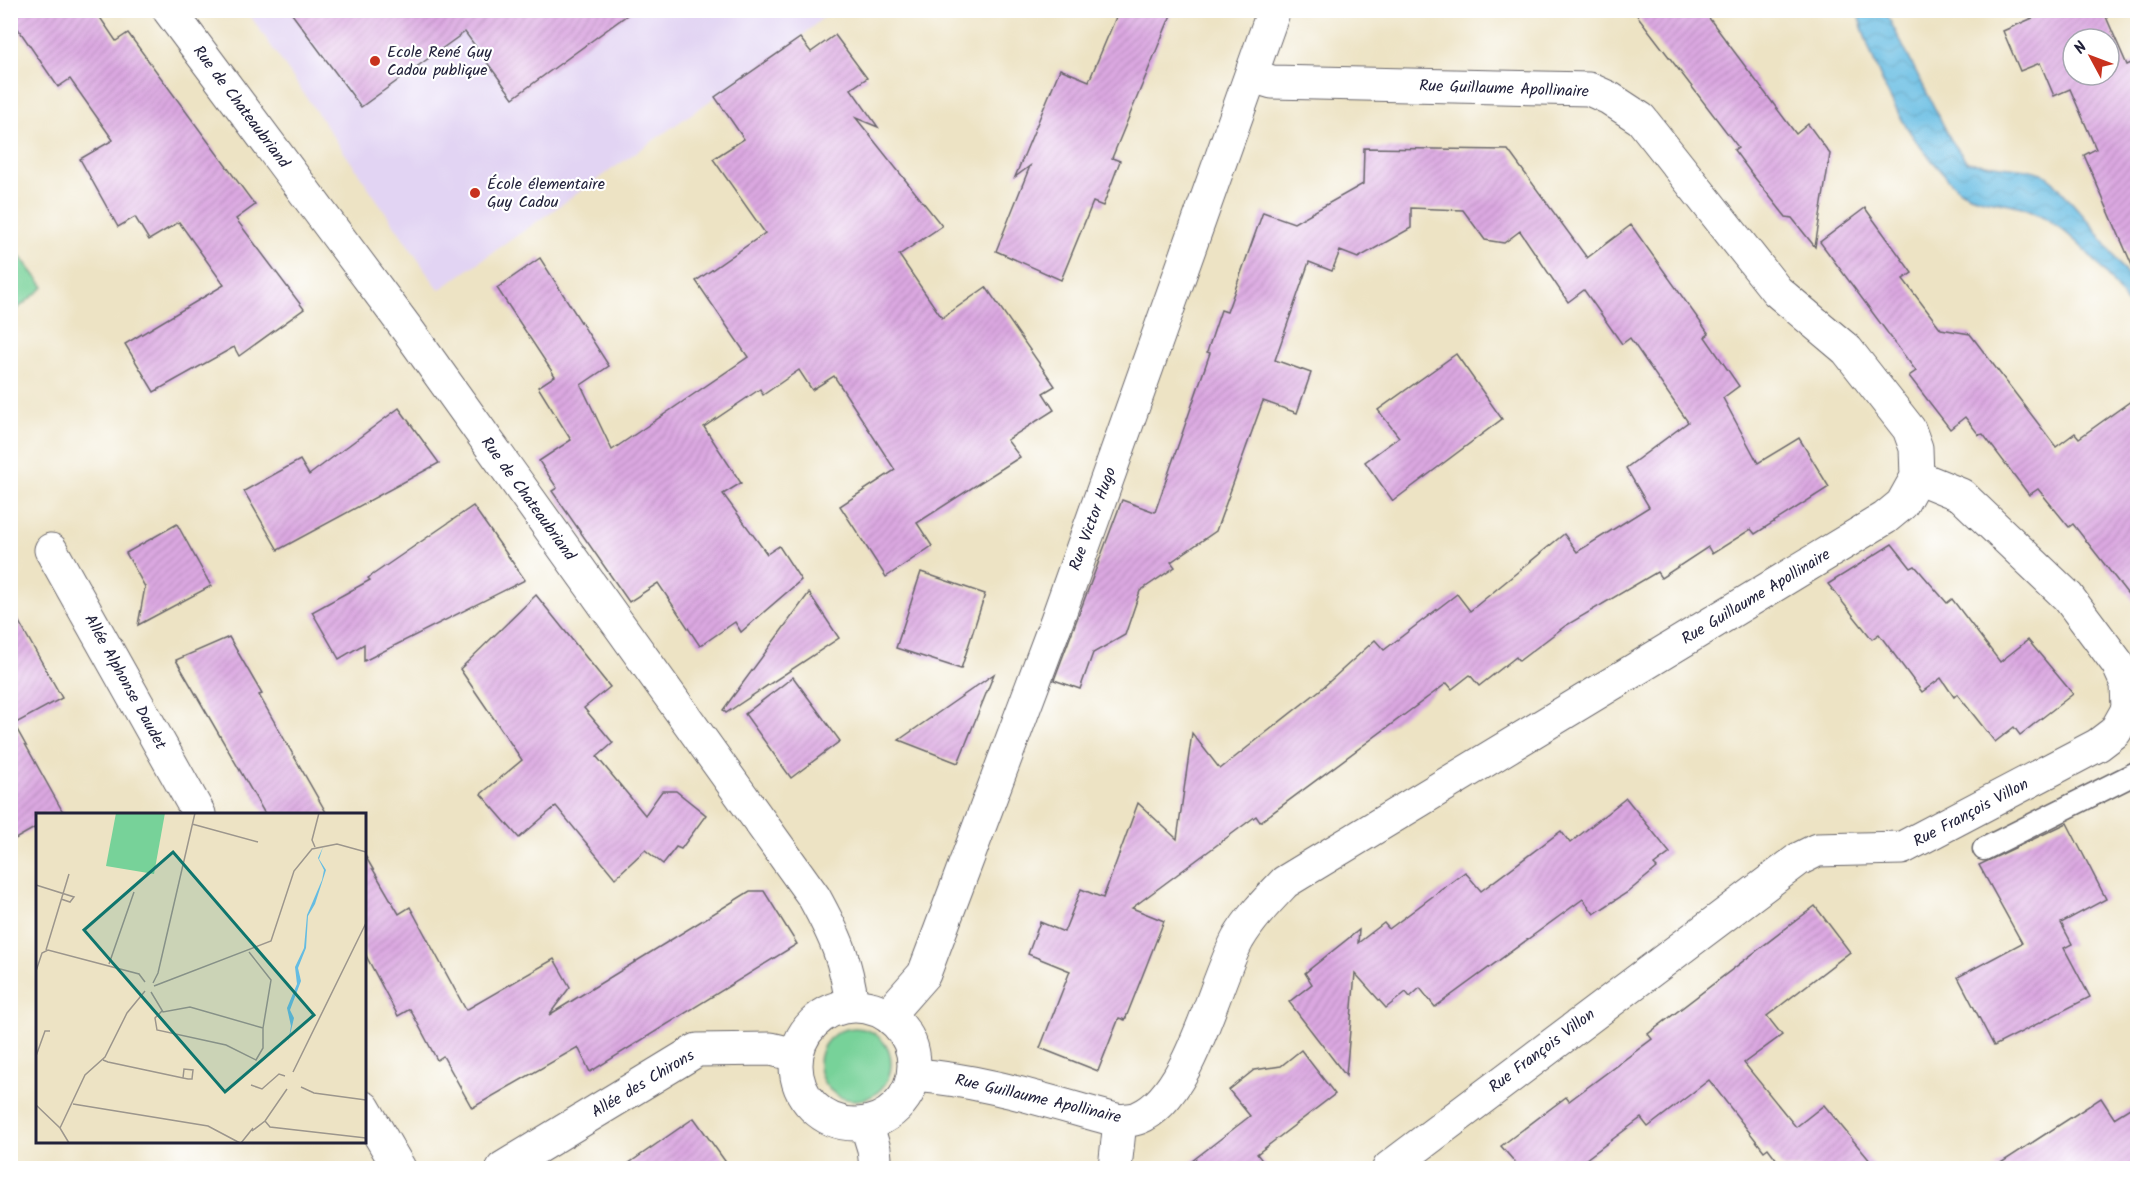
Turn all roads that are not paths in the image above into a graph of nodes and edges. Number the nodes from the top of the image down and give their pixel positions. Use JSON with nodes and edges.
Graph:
{"nodes":[{"id":1,"x":169,"y":10,"type":"edge"},
{"id":2,"x":1274,"y":10,"type":"edge"},
{"id":3,"x":1252,"y":76,"type":"junction"},
{"id":4,"x":1917,"y":477,"type":"junction"},
{"id":5,"x":51,"y":550,"type":"dead end"},
{"id":6,"x":2138,"y":772,"type":"edge"},
{"id":7,"x":199,"y":813,"type":"edge"},
{"id":8,"x":1984,"y":849,"type":"dead end"},
{"id":9,"x":852,"y":1005,"type":"junction"},
{"id":10,"x":888,"y":1015,"type":"junction"},
{"id":11,"x":796,"y":1055,"type":"junction"},
{"id":12,"x":914,"y":1075,"type":"junction"},
{"id":13,"x":366,"y":1111,"type":"edge"},
{"id":14,"x":1120,"y":1121,"type":"junction"},
{"id":15,"x":866,"y":1123,"type":"junction"},
{"id":16,"x":399,"y":1168,"type":"edge"},
{"id":17,"x":503,"y":1168,"type":"edge"},
{"id":18,"x":876,"y":1168,"type":"edge"},
{"id":19,"x":1116,"y":1168,"type":"edge"},
{"id":20,"x":1389,"y":1168,"type":"edge"}],
"edges":[{"from":1,"to":9,"type":"street","name":"Rue de Chateaubriand"},
{"from":2,"to":3,"type":"street","name":"Rue Victor Hugo"},
{"from":3,"to":4,"type":"street","name":"Rue Guillaume Apollinaire"},
{"from":3,"to":10,"type":"street","name":"Rue Victor Hugo"},
{"from":4,"to":14,"type":"street","name":"Rue Guillaume Apollinaire"},
{"from":4,"to":20,"type":"street","name":"Rue François Villon"},
{"from":5,"to":7,"type":"street","name":"Allée Alphonse Daudet"},
{"from":6,"to":8,"type":"lane"},
{"from":9,"to":10,"type":"street"},
{"from":9,"to":11,"type":"street"},
{"from":10,"to":12,"type":"street"},
{"from":11,"to":15,"type":"street"},
{"from":11,"to":17,"type":"street","name":"Allée des Chirons"},
{"from":12,"to":14,"type":"street","name":"Rue Guillaume Apollinaire"},
{"from":12,"to":15,"type":"street"},
{"from":13,"to":16,"type":"street"},
{"from":14,"to":19,"type":"street"},
{"from":15,"to":18,"type":"street"}]}
